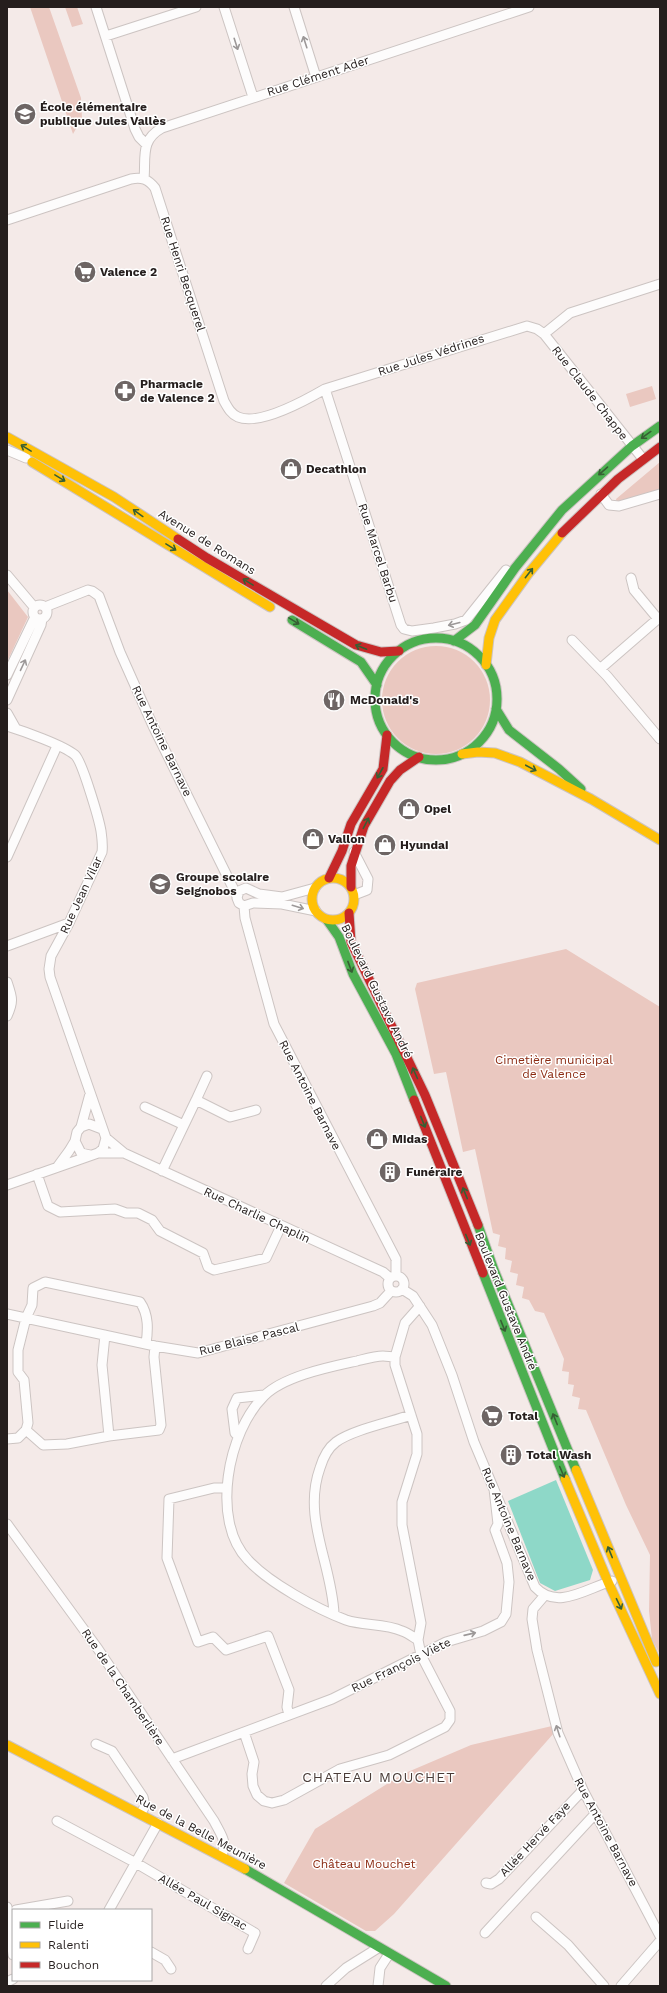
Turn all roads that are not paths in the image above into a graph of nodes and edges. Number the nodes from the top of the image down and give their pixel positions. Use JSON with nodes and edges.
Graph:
{"nodes":[{"id":1,"x":96,"y":7,"type":"edge"},
{"id":2,"x":196,"y":7,"type":"edge"},
{"id":3,"x":224,"y":7,"type":"edge"},
{"id":4,"x":294,"y":7,"type":"edge"},
{"id":5,"x":524,"y":8,"type":"edge"},
{"id":6,"x":106,"y":36,"type":"junction"},
{"id":7,"x":316,"y":77,"type":"junction"},
{"id":8,"x":253,"y":97,"type":"junction"},
{"id":9,"x":146,"y":144,"type":"junction"},
{"id":10,"x":144,"y":179,"type":"junction"},
{"id":11,"x":7,"y":220,"type":"edge"},
{"id":12,"x":660,"y":284,"type":"edge"},
{"id":13,"x":541,"y":331,"type":"junction"},
{"id":14,"x":325,"y":389,"type":"junction"},
{"id":15,"x":660,"y":426,"type":"edge"},
{"id":16,"x":7,"y":437,"type":"edge"},
{"id":17,"x":632,"y":446,"type":"junction"},
{"id":18,"x":7,"y":447,"type":"edge"},
{"id":19,"x":660,"y":447,"type":"edge"},
{"id":20,"x":7,"y":450,"type":"edge"},
{"id":21,"x":26,"y":458,"type":"junction"},
{"id":22,"x":643,"y":459,"type":"junction"},
{"id":23,"x":601,"y":494,"type":"junction"},
{"id":24,"x":660,"y":494,"type":"edge"},
{"id":25,"x":7,"y":575,"type":"edge"},
{"id":26,"x":631,"y":578,"type":"dead end"},
{"id":27,"x":486,"y":602,"type":"junction"},
{"id":28,"x":34,"y":607,"type":"junction"},
{"id":29,"x":45,"y":607,"type":"junction"},
{"id":30,"x":38,"y":618,"type":"junction"},
{"id":31,"x":659,"y":618,"type":"edge"},
{"id":32,"x":572,"y":640,"type":"dead end"},
{"id":33,"x":454,"y":641,"type":"junction"},
{"id":34,"x":399,"y":651,"type":"junction"},
{"id":35,"x":486,"y":665,"type":"junction"},
{"id":36,"x":600,"y":669,"type":"junction"},
{"id":37,"x":7,"y":675,"type":"edge"},
{"id":38,"x":377,"y":685,"type":"junction"},
{"id":39,"x":7,"y":700,"type":"edge"},
{"id":40,"x":496,"y":709,"type":"junction"},
{"id":41,"x":7,"y":713,"type":"edge"},
{"id":42,"x":11,"y":727,"type":"edge"},
{"id":43,"x":387,"y":735,"type":"junction"},
{"id":44,"x":660,"y":739,"type":"edge"},
{"id":45,"x":57,"y":746,"type":"junction"},
{"id":46,"x":462,"y":754,"type":"junction"},
{"id":47,"x":419,"y":757,"type":"junction"},
{"id":48,"x":591,"y":799,"type":"junction"},
{"id":49,"x":660,"y":840,"type":"edge"},
{"id":50,"x":354,"y":852,"type":"junction"},
{"id":51,"x":7,"y":857,"type":"edge"},
{"id":52,"x":328,"y":878,"type":"junction"},
{"id":53,"x":315,"y":888,"type":"junction"},
{"id":54,"x":352,"y":891,"type":"junction"},
{"id":55,"x":240,"y":892,"type":"junction"},
{"id":56,"x":254,"y":893,"type":"junction"},
{"id":57,"x":248,"y":904,"type":"junction"},
{"id":58,"x":316,"y":911,"type":"junction"},
{"id":59,"x":349,"y":913,"type":"junction"},
{"id":60,"x":327,"y":920,"type":"junction"},
{"id":61,"x":69,"y":923,"type":"junction"},
{"id":62,"x":7,"y":946,"type":"edge"},
{"id":63,"x":7,"y":982,"type":"edge"},
{"id":64,"x":7,"y":1016,"type":"edge"},
{"id":65,"x":207,"y":1076,"type":"dead end"},
{"id":66,"x":90,"y":1094,"type":"junction"},
{"id":67,"x":196,"y":1100,"type":"junction"},
{"id":68,"x":145,"y":1107,"type":"dead end"},
{"id":69,"x":256,"y":1110,"type":"dead end"},
{"id":70,"x":184,"y":1125,"type":"junction"},
{"id":71,"x":81,"y":1127,"type":"junction"},
{"id":72,"x":102,"y":1129,"type":"junction"},
{"id":73,"x":106,"y":1138,"type":"junction"},
{"id":74,"x":75,"y":1141,"type":"junction"},
{"id":75,"x":124,"y":1153,"type":"junction"},
{"id":76,"x":94,"y":1154,"type":"junction"},
{"id":77,"x":58,"y":1166,"type":"junction"},
{"id":78,"x":162,"y":1171,"type":"junction"},
{"id":79,"x":37,"y":1174,"type":"junction"},
{"id":80,"x":7,"y":1185,"type":"edge"},
{"id":81,"x":281,"y":1226,"type":"junction"},
{"id":82,"x":393,"y":1277,"type":"junction"},
{"id":83,"x":402,"y":1289,"type":"junction"},
{"id":84,"x":391,"y":1291,"type":"junction"},
{"id":85,"x":420,"y":1306,"type":"junction"},
{"id":86,"x":7,"y":1314,"type":"edge"},
{"id":87,"x":26,"y":1318,"type":"junction"},
{"id":88,"x":104,"y":1335,"type":"junction"},
{"id":89,"x":150,"y":1345,"type":"junction"},
{"id":90,"x":395,"y":1357,"type":"junction"},
{"id":91,"x":264,"y":1395,"type":"junction"},
{"id":92,"x":411,"y":1416,"type":"junction"},
{"id":93,"x":26,"y":1430,"type":"junction"},
{"id":94,"x":109,"y":1436,"type":"junction"},
{"id":95,"x":238,"y":1436,"type":"junction"},
{"id":96,"x":7,"y":1439,"type":"edge"},
{"id":97,"x":227,"y":1488,"type":"junction"},
{"id":98,"x":494,"y":1489,"type":"junction"},
{"id":99,"x":7,"y":1524,"type":"edge"},
{"id":100,"x":611,"y":1582,"type":"junction"},
{"id":101,"x":545,"y":1595,"type":"junction"},
{"id":102,"x":334,"y":1614,"type":"junction"},
{"id":103,"x":635,"y":1614,"type":"junction"},
{"id":104,"x":418,"y":1640,"type":"junction"},
{"id":105,"x":421,"y":1655,"type":"junction"},
{"id":106,"x":660,"y":1672,"type":"edge"},
{"id":107,"x":660,"y":1694,"type":"edge"},
{"id":108,"x":289,"y":1715,"type":"junction"},
{"id":109,"x":244,"y":1732,"type":"junction"},
{"id":110,"x":96,"y":1744,"type":"dead end"},
{"id":111,"x":7,"y":1745,"type":"edge"},
{"id":112,"x":172,"y":1759,"type":"junction"},
{"id":113,"x":583,"y":1790,"type":"junction"},
{"id":114,"x":141,"y":1813,"type":"junction"},
{"id":115,"x":596,"y":1813,"type":"junction"},
{"id":116,"x":57,"y":1821,"type":"dead end"},
{"id":117,"x":158,"y":1823,"type":"junction"},
{"id":118,"x":222,"y":1855,"type":"junction"},
{"id":119,"x":136,"y":1863,"type":"junction"},
{"id":120,"x":486,"y":1883,"type":"dead end"},
{"id":121,"x":68,"y":1901,"type":"dead end"},
{"id":122,"x":17,"y":1909,"type":"edge"},
{"id":123,"x":110,"y":1909,"type":"edge"},
{"id":124,"x":11,"y":1910,"type":"edge"},
{"id":125,"x":536,"y":1916,"type":"dead end"},
{"id":126,"x":12,"y":1932,"type":"edge"},
{"id":127,"x":485,"y":1933,"type":"dead end"},
{"id":128,"x":660,"y":1936,"type":"edge"},
{"id":129,"x":660,"y":1941,"type":"edge"},
{"id":130,"x":378,"y":1948,"type":"junction"},
{"id":131,"x":248,"y":1949,"type":"dead end"},
{"id":132,"x":152,"y":1953,"type":"edge"},
{"id":133,"x":389,"y":1954,"type":"junction"},
{"id":134,"x":171,"y":1969,"type":"dead end"},
{"id":135,"x":326,"y":1986,"type":"edge"},
{"id":136,"x":378,"y":1986,"type":"edge"},
{"id":137,"x":446,"y":1986,"type":"edge"},
{"id":138,"x":604,"y":1986,"type":"edge"},
{"id":139,"x":621,"y":1986,"type":"edge"}],
"edges":[{"from":1,"to":6,"type":"street"},
{"from":2,"to":6,"type":"street"},
{"from":3,"to":8,"type":"street","one_way":true},
{"from":7,"to":4,"type":"street","one_way":true},
{"from":5,"to":7,"type":"street","name":"Rue Clément Ader"},
{"from":6,"to":9,"type":"street"},
{"from":7,"to":8,"type":"street","name":"Rue Clément Ader"},
{"from":8,"to":9,"type":"street","name":"Rue Clément Ader"},
{"from":9,"to":10,"type":"street"},
{"from":10,"to":11,"type":"street"},
{"from":10,"to":14,"type":"street","name":"Rue Henri Becquerel"},
{"from":12,"to":13,"type":"street"},
{"from":13,"to":14,"type":"street","name":"Rue Jules Védrines"},
{"from":13,"to":17,"type":"street","name":"Rue Claude Chappe"},
{"from":27,"to":14,"type":"street","name":"Rue Marcel Barbu","one_way":true},
{"from":15,"to":17,"type":"main road","one_way":true},
{"from":34,"to":16,"type":"main road","name":"Avenue de Romans","one_way":true},
{"from":17,"to":22,"type":"street","name":"Rue Claude Chappe"},
{"from":17,"to":27,"type":"main road","one_way":true},
{"from":18,"to":21,"type":"main road","name":"Avenue de Romans"},
{"from":19,"to":22,"type":"main road"},
{"from":20,"to":21,"type":"street"},
{"from":21,"to":38,"type":"main road","name":"Avenue de Romans","one_way":true},
{"from":22,"to":23,"type":"main road"},
{"from":23,"to":24,"type":"street"},
{"from":35,"to":23,"type":"main road","one_way":true},
{"from":25,"to":28,"type":"street"},
{"from":26,"to":31,"type":"street"},
{"from":27,"to":33,"type":"main road"},
{"from":28,"to":29,"type":"street"},
{"from":28,"to":30,"type":"street"},
{"from":29,"to":30,"type":"street"},
{"from":29,"to":55,"type":"street","name":"Rue Antoine Barnave"},
{"from":30,"to":37,"type":"street"},
{"from":39,"to":30,"type":"street","one_way":true},
{"from":31,"to":36,"type":"street"},
{"from":32,"to":36,"type":"street"},
{"from":33,"to":34,"type":"main road"},
{"from":33,"to":35,"type":"main road"},
{"from":34,"to":38,"type":"main road"},
{"from":35,"to":40,"type":"main road"},
{"from":36,"to":44,"type":"street"},
{"from":38,"to":43,"type":"main road"},
{"from":40,"to":46,"type":"main road"},
{"from":40,"to":48,"type":"main road"},
{"from":41,"to":42,"type":"street","name":"Rue Jean Vilar"},
{"from":42,"to":45,"type":"street","name":"Rue Jean Vilar"},
{"from":43,"to":47,"type":"main road"},
{"from":43,"to":52,"type":"main road","one_way":true},
{"from":45,"to":51,"type":"street"},
{"from":45,"to":61,"type":"street","name":"Rue Jean Vilar"},
{"from":46,"to":47,"type":"main road"},
{"from":46,"to":48,"type":"main road","one_way":true},
{"from":50,"to":47,"type":"main road","name":"Boulevard Gustave André","one_way":true},
{"from":48,"to":49,"type":"main road"},
{"from":50,"to":54,"type":"main road","name":"Boulevard Gustave André"},
{"from":50,"to":54,"type":"street"},
{"from":52,"to":53,"type":"main road"},
{"from":52,"to":54,"type":"main road"},
{"from":53,"to":56,"type":"street"},
{"from":53,"to":58,"type":"main road"},
{"from":54,"to":59,"type":"main road","name":"Boulevard Gustave André"},
{"from":55,"to":56,"type":"street"},
{"from":55,"to":57,"type":"street"},
{"from":56,"to":57,"type":"street"},
{"from":57,"to":58,"type":"street","one_way":true},
{"from":57,"to":82,"type":"street","name":"Rue Antoine Barnave"},
{"from":58,"to":60,"type":"main road","name":"Boulevard Gustave André"},
{"from":59,"to":60,"type":"main road","name":"Boulevard Gustave André"},
{"from":103,"to":59,"type":"main road","name":"Boulevard Gustave André","one_way":true},
{"from":60,"to":100,"type":"main road","name":"Boulevard Gustave André","one_way":true},
{"from":61,"to":62,"type":"street"},
{"from":61,"to":66,"type":"street","name":"Rue Jean Vilar"},
{"from":63,"to":64,"type":"street"},
{"from":65,"to":67,"type":"street"},
{"from":66,"to":71,"type":"street"},
{"from":66,"to":72,"type":"street","name":"Rue Jean Vilar"},
{"from":67,"to":69,"type":"street"},
{"from":67,"to":70,"type":"street"},
{"from":68,"to":70,"type":"street"},
{"from":70,"to":78,"type":"street"},
{"from":71,"to":72,"type":"street"},
{"from":71,"to":74,"type":"street"},
{"from":72,"to":73,"type":"street","name":"Rue Jean Vilar"},
{"from":73,"to":75,"type":"street","name":"Rue Charlie Chaplin"},
{"from":73,"to":76,"type":"street"},
{"from":74,"to":76,"type":"street"},
{"from":74,"to":77,"type":"street"},
{"from":75,"to":76,"type":"street","name":"Rue Charlie Chaplin"},
{"from":75,"to":78,"type":"street","name":"Rue Charlie Chaplin"},
{"from":76,"to":77,"type":"street"},
{"from":77,"to":79,"type":"street"},
{"from":78,"to":81,"type":"street","name":"Rue Charlie Chaplin"},
{"from":79,"to":80,"type":"street"},
{"from":79,"to":81,"type":"street"},
{"from":81,"to":82,"type":"street","name":"Rue Charlie Chaplin"},
{"from":82,"to":83,"type":"street"},
{"from":82,"to":84,"type":"street"},
{"from":83,"to":84,"type":"street"},
{"from":83,"to":85,"type":"street","name":"Rue Antoine Barnave"},
{"from":84,"to":89,"type":"street","name":"Rue Blaise Pascal"},
{"from":85,"to":90,"type":"street"},
{"from":85,"to":98,"type":"street","name":"Rue Antoine Barnave"},
{"from":86,"to":87,"type":"street","name":"Rue Blaise Pascal"},
{"from":87,"to":88,"type":"street","name":"Rue Blaise Pascal"},
{"from":87,"to":89,"type":"street"},
{"from":87,"to":93,"type":"street"},
{"from":88,"to":89,"type":"street","name":"Rue Blaise Pascal"},
{"from":88,"to":94,"type":"street"},
{"from":89,"to":94,"type":"street"},
{"from":90,"to":91,"type":"street"},
{"from":90,"to":92,"type":"street"},
{"from":91,"to":95,"type":"street"},
{"from":91,"to":95,"type":"street"},
{"from":92,"to":102,"type":"street"},
{"from":92,"to":104,"type":"street"},
{"from":93,"to":94,"type":"street"},
{"from":93,"to":96,"type":"street"},
{"from":95,"to":97,"type":"street"},
{"from":97,"to":102,"type":"street"},
{"from":97,"to":108,"type":"street"},
{"from":98,"to":101,"type":"street","name":"Rue Antoine Barnave"},
{"from":105,"to":98,"type":"street","name":"Rue François Viète","one_way":true},
{"from":99,"to":112,"type":"street","name":"Rue de la Chamberlière"},
{"from":100,"to":101,"type":"street"},
{"from":100,"to":103,"type":"street"},
{"from":100,"to":107,"type":"main road","name":"Boulevard Gustave André","one_way":true},
{"from":113,"to":101,"type":"street","name":"Rue Antoine Barnave","one_way":true},
{"from":102,"to":104,"type":"street"},
{"from":103,"to":106,"type":"main road","name":"Boulevard Gustave André"},
{"from":104,"to":105,"type":"street"},
{"from":105,"to":108,"type":"street","name":"Rue François Viète"},
{"from":105,"to":109,"type":"street"},
{"from":108,"to":109,"type":"street","name":"Rue François Viète"},
{"from":109,"to":112,"type":"street","name":"Rue François Viète"},
{"from":110,"to":114,"type":"street"},
{"from":111,"to":114,"type":"main road","name":"Rue de la Belle Meunière"},
{"from":112,"to":118,"type":"street","name":"Rue de la Chamberlière"},
{"from":113,"to":115,"type":"street","name":"Rue Antoine Barnave"},
{"from":113,"to":120,"type":"street","name":"Allée Hervé Faye"},
{"from":114,"to":117,"type":"main road","name":"Rue de la Belle Meunière"},
{"from":115,"to":127,"type":"street"},
{"from":115,"to":128,"type":"street","name":"Rue Antoine Barnave"},
{"from":116,"to":119,"type":"street"},
{"from":117,"to":118,"type":"main road","name":"Rue de la Belle Meunière"},
{"from":117,"to":119,"type":"street"},
{"from":118,"to":130,"type":"main road","name":"Rue de la Belle Meunière"},
{"from":119,"to":123,"type":"street"},
{"from":119,"to":131,"type":"street","name":"Allée Paul Signac"},
{"from":121,"to":122,"type":"street"},
{"from":124,"to":126,"type":"street"},
{"from":125,"to":138,"type":"street"},
{"from":129,"to":139,"type":"street"},
{"from":130,"to":133,"type":"main road","name":"Rue de la Belle Meunière"},
{"from":130,"to":135,"type":"street"},
{"from":132,"to":134,"type":"street"},
{"from":133,"to":136,"type":"street"},
{"from":133,"to":137,"type":"main road","name":"Rue de la Belle Meunière"}]}
